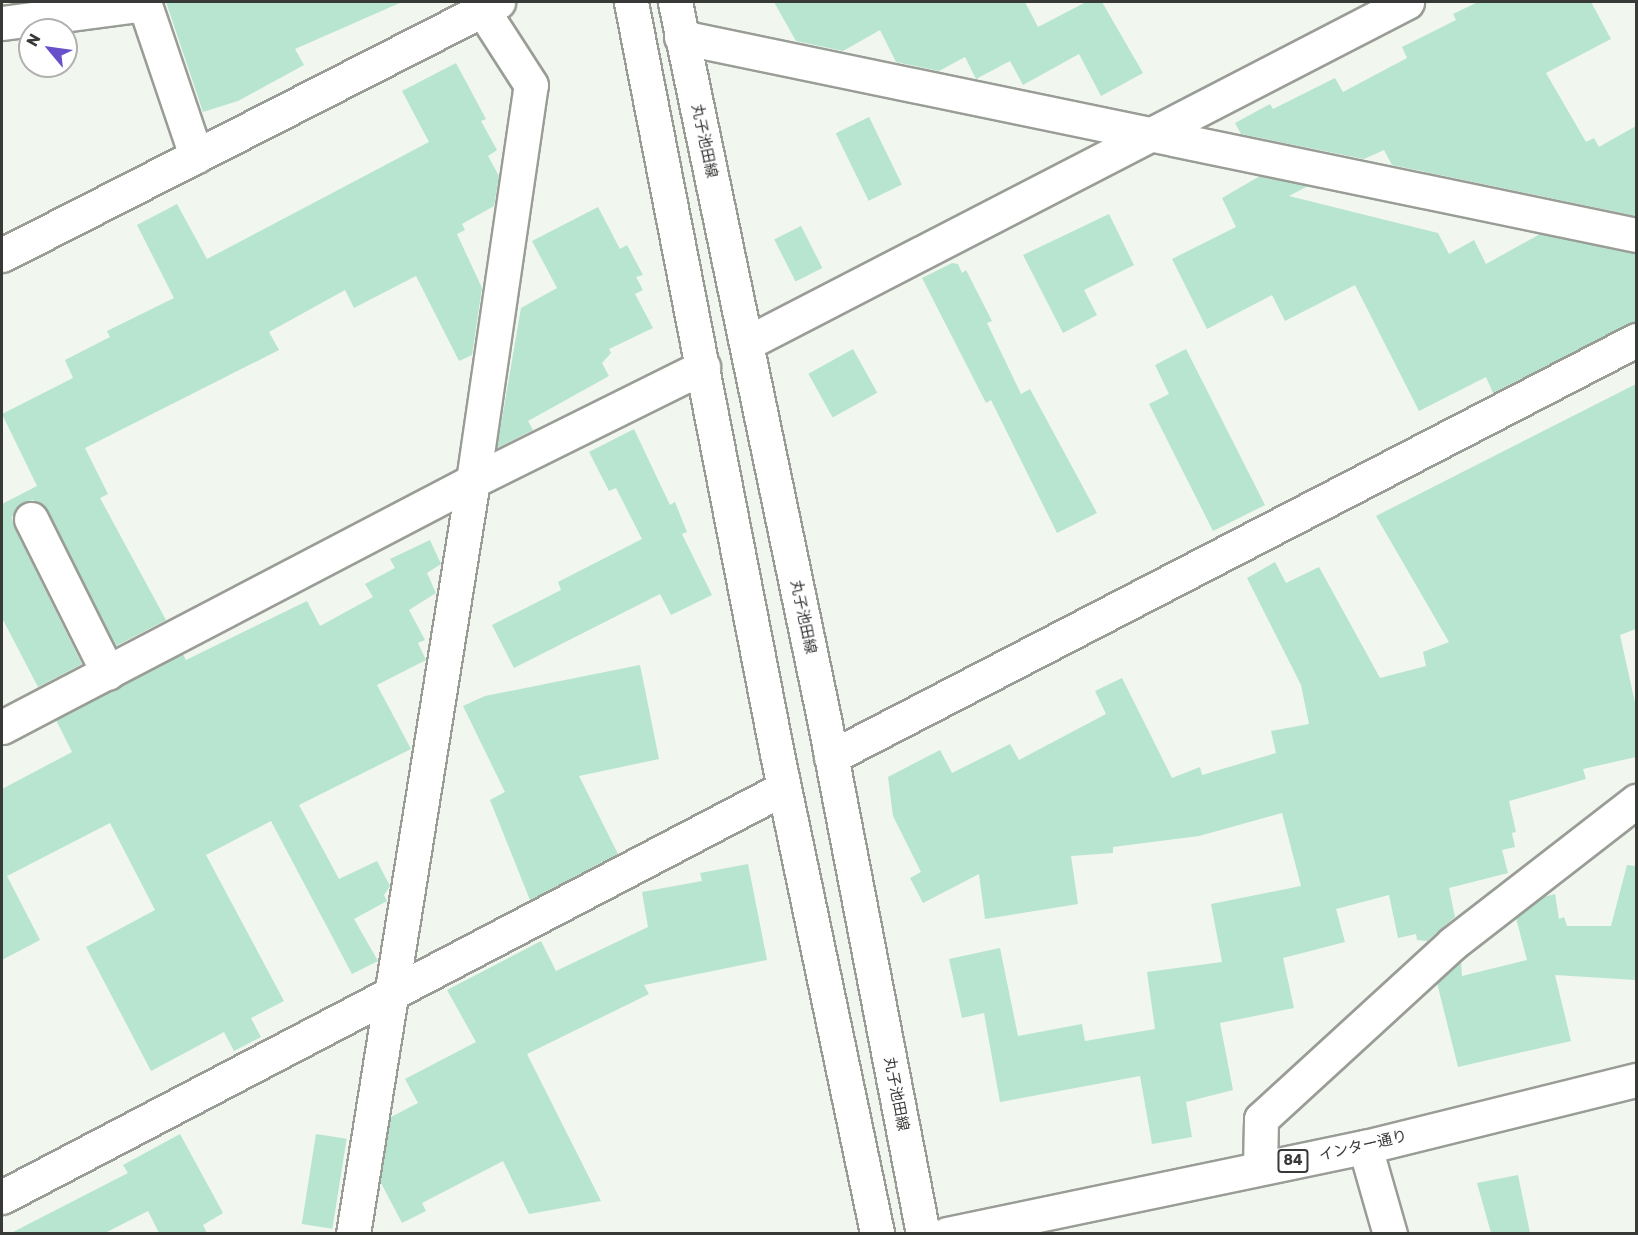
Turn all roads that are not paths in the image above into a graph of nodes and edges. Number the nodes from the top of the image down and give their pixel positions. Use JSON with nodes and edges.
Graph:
{"nodes":[{"id":1,"x":631,"y":2,"type":"edge"},
{"id":2,"x":675,"y":2,"type":"edge"},
{"id":3,"x":1407,"y":2,"type":"edge"},
{"id":4,"x":144,"y":3,"type":"edge"},
{"id":5,"x":490,"y":5,"type":"edge"},
{"id":6,"x":2,"y":23,"type":"edge"},
{"id":7,"x":681,"y":37,"type":"junction"},
{"id":8,"x":1151,"y":134,"type":"junction"},
{"id":9,"x":196,"y":156,"type":"junction"},
{"id":10,"x":1636,"y":235,"type":"edge"},
{"id":11,"x":2,"y":255,"type":"edge"},
{"id":12,"x":1636,"y":340,"type":"edge"},
{"id":13,"x":747,"y":343,"type":"junction"},
{"id":14,"x":703,"y":367,"type":"junction"},
{"id":15,"x":473,"y":481,"type":"junction"},
{"id":16,"x":31,"y":519,"type":"dead end"},
{"id":17,"x":108,"y":673,"type":"junction"},
{"id":18,"x":2,"y":727,"type":"edge"},
{"id":19,"x":831,"y":757,"type":"junction"},
{"id":20,"x":784,"y":788,"type":"junction"},
{"id":21,"x":1636,"y":801,"type":"edge"},
{"id":22,"x":392,"y":993,"type":"junction"},
{"id":23,"x":1636,"y":1080,"type":"edge"},
{"id":24,"x":1365,"y":1147,"type":"junction"},
{"id":25,"x":1260,"y":1168,"type":"junction"},
{"id":26,"x":2,"y":1197,"type":"edge"},
{"id":27,"x":352,"y":1233,"type":"edge"},
{"id":28,"x":876,"y":1233,"type":"edge"},
{"id":29,"x":923,"y":1233,"type":"edge"},
{"id":30,"x":947,"y":1233,"type":"edge"},
{"id":31,"x":1390,"y":1233,"type":"edge"}],
"edges":[{"from":1,"to":14,"type":"street"},
{"from":2,"to":7,"type":"street","name":"丸子池田線"},
{"from":3,"to":8,"type":"street"},
{"from":4,"to":6,"type":"street"},
{"from":4,"to":9,"type":"street"},
{"from":5,"to":9,"type":"street"},
{"from":5,"to":15,"type":"street"},
{"from":7,"to":8,"type":"street"},
{"from":7,"to":13,"type":"street","name":"丸子池田線"},
{"from":8,"to":10,"type":"street"},
{"from":8,"to":13,"type":"street"},
{"from":9,"to":11,"type":"street"},
{"from":12,"to":19,"type":"street"},
{"from":13,"to":19,"type":"street","name":"丸子池田線"},
{"from":14,"to":15,"type":"street"},
{"from":14,"to":20,"type":"street"},
{"from":15,"to":17,"type":"street"},
{"from":15,"to":22,"type":"street"},
{"from":16,"to":17,"type":"street"},
{"from":17,"to":18,"type":"street"},
{"from":19,"to":29,"type":"street","name":"丸子池田線"},
{"from":20,"to":22,"type":"street"},
{"from":20,"to":28,"type":"street"},
{"from":21,"to":25,"type":"street"},
{"from":22,"to":26,"type":"street"},
{"from":22,"to":27,"type":"street"},
{"from":23,"to":24,"type":"street","name":"インター通り","number":"84"},
{"from":24,"to":25,"type":"street","name":"インター通り","number":"84"},
{"from":24,"to":31,"type":"street"},
{"from":25,"to":30,"type":"street","name":"インター通り","number":"84"}]}
